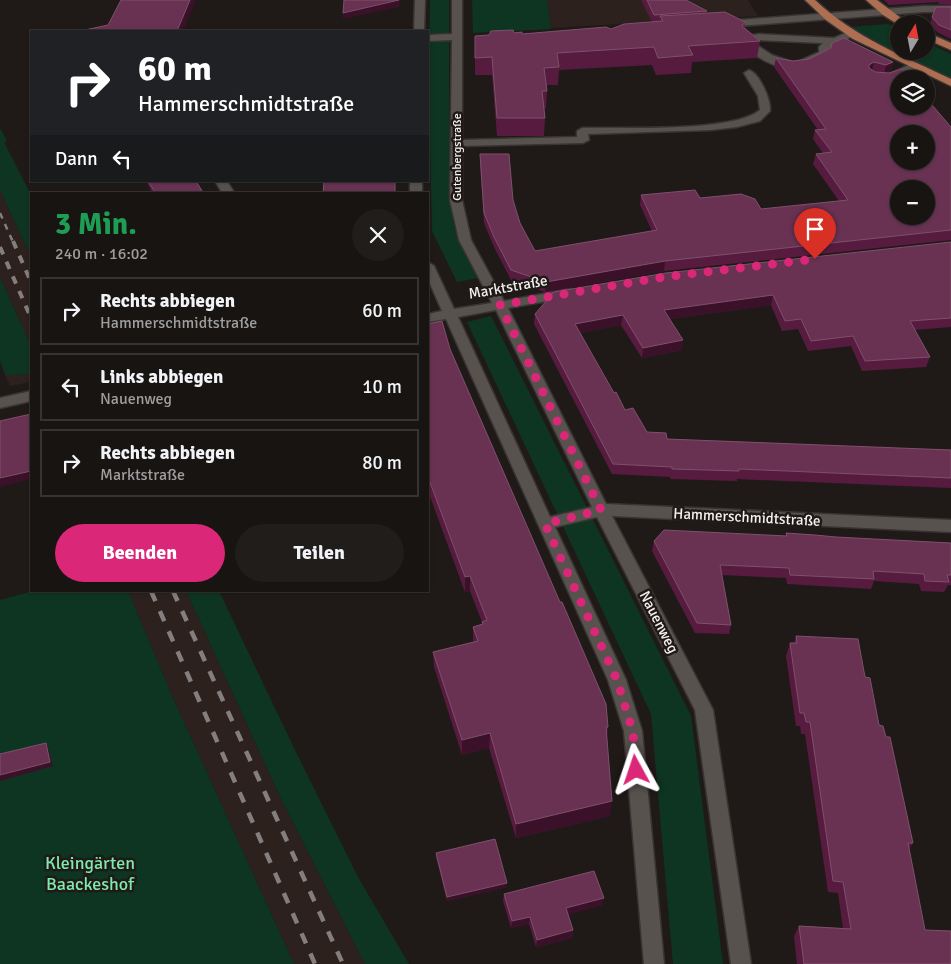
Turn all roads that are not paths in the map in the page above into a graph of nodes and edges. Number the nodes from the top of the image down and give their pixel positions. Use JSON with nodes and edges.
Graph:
{"nodes":[{"id":1,"x":420,"y":0,"type":"edge"},
{"id":2,"x":457,"y":0,"type":"edge"},
{"id":3,"x":810,"y":0,"type":"edge"},
{"id":4,"x":870,"y":0,"type":"edge"},
{"id":5,"x":951,"y":9,"type":"edge"},
{"id":6,"x":886,"y":14,"type":"junction"},
{"id":7,"x":890,"y":16,"type":"edge"},
{"id":8,"x":829,"y":18,"type":"junction"},
{"id":9,"x":714,"y":25,"type":"edge"},
{"id":10,"x":419,"y":30,"type":"edge"},
{"id":11,"x":850,"y":34,"type":"junction"},
{"id":12,"x":429,"y":38,"type":"edge"},
{"id":13,"x":456,"y":38,"type":"junction"},
{"id":14,"x":935,"y":39,"type":"edge"},
{"id":15,"x":833,"y":41,"type":"junction"},
{"id":16,"x":951,"y":47,"type":"edge"},
{"id":17,"x":915,"y":65,"type":"junction"},
{"id":18,"x":749,"y":73,"type":"dead end"},
{"id":19,"x":873,"y":76,"type":"edge"},
{"id":20,"x":951,"y":83,"type":"edge"},
{"id":21,"x":457,"y":143,"type":"junction"},
{"id":22,"x":429,"y":268,"type":"edge"},
{"id":23,"x":586,"y":290,"type":"edge"},
{"id":24,"x":500,"y":305,"type":"junction"},
{"id":25,"x":450,"y":314,"type":"junction"},
{"id":26,"x":429,"y":318,"type":"edge"},
{"id":27,"x":30,"y":396,"type":"edge"},
{"id":28,"x":0,"y":403,"type":"edge"},
{"id":29,"x":601,"y":510,"type":"junction"},
{"id":30,"x":545,"y":524,"type":"junction"},
{"id":31,"x":951,"y":526,"type":"edge"},
{"id":32,"x":654,"y":964,"type":"edge"},
{"id":33,"x":741,"y":964,"type":"edge"}],
"edges":[{"from":1,"to":10,"type":"street"},
{"from":2,"to":13,"type":"street","name":"Gutenbergstraße"},
{"from":3,"to":8,"type":"main road"},
{"from":4,"to":6,"type":"main road"},
{"from":5,"to":6,"type":"street"},
{"from":6,"to":7,"type":"main road"},
{"from":6,"to":8,"type":"street"},
{"from":8,"to":9,"type":"street"},
{"from":8,"to":11,"type":"main road"},
{"from":11,"to":15,"type":"street"},
{"from":11,"to":17,"type":"main road"},
{"from":12,"to":13,"type":"street"},
{"from":13,"to":21,"type":"street","name":"Gutenbergstraße"},
{"from":14,"to":16,"type":"main road"},
{"from":15,"to":15,"type":"street"},
{"from":17,"to":19,"type":"street"},
{"from":17,"to":20,"type":"main road"},
{"from":18,"to":21,"type":"street"},
{"from":21,"to":24,"type":"street","name":"Gutenbergstraße"},
{"from":22,"to":25,"type":"street"},
{"from":23,"to":24,"type":"street","name":"Marktstraße"},
{"from":24,"to":25,"type":"street","name":"Marktstraße"},
{"from":24,"to":29,"type":"street","name":"Nauenweg"},
{"from":25,"to":26,"type":"street","name":"Marktstraße"},
{"from":25,"to":30,"type":"street"},
{"from":27,"to":28,"type":"street"},
{"from":29,"to":30,"type":"street","name":"Hammerschmidtstraße"},
{"from":29,"to":31,"type":"street","name":"Hammerschmidtstraße"},
{"from":29,"to":33,"type":"street","name":"Nauenweg"},
{"from":30,"to":32,"type":"street"}]}
